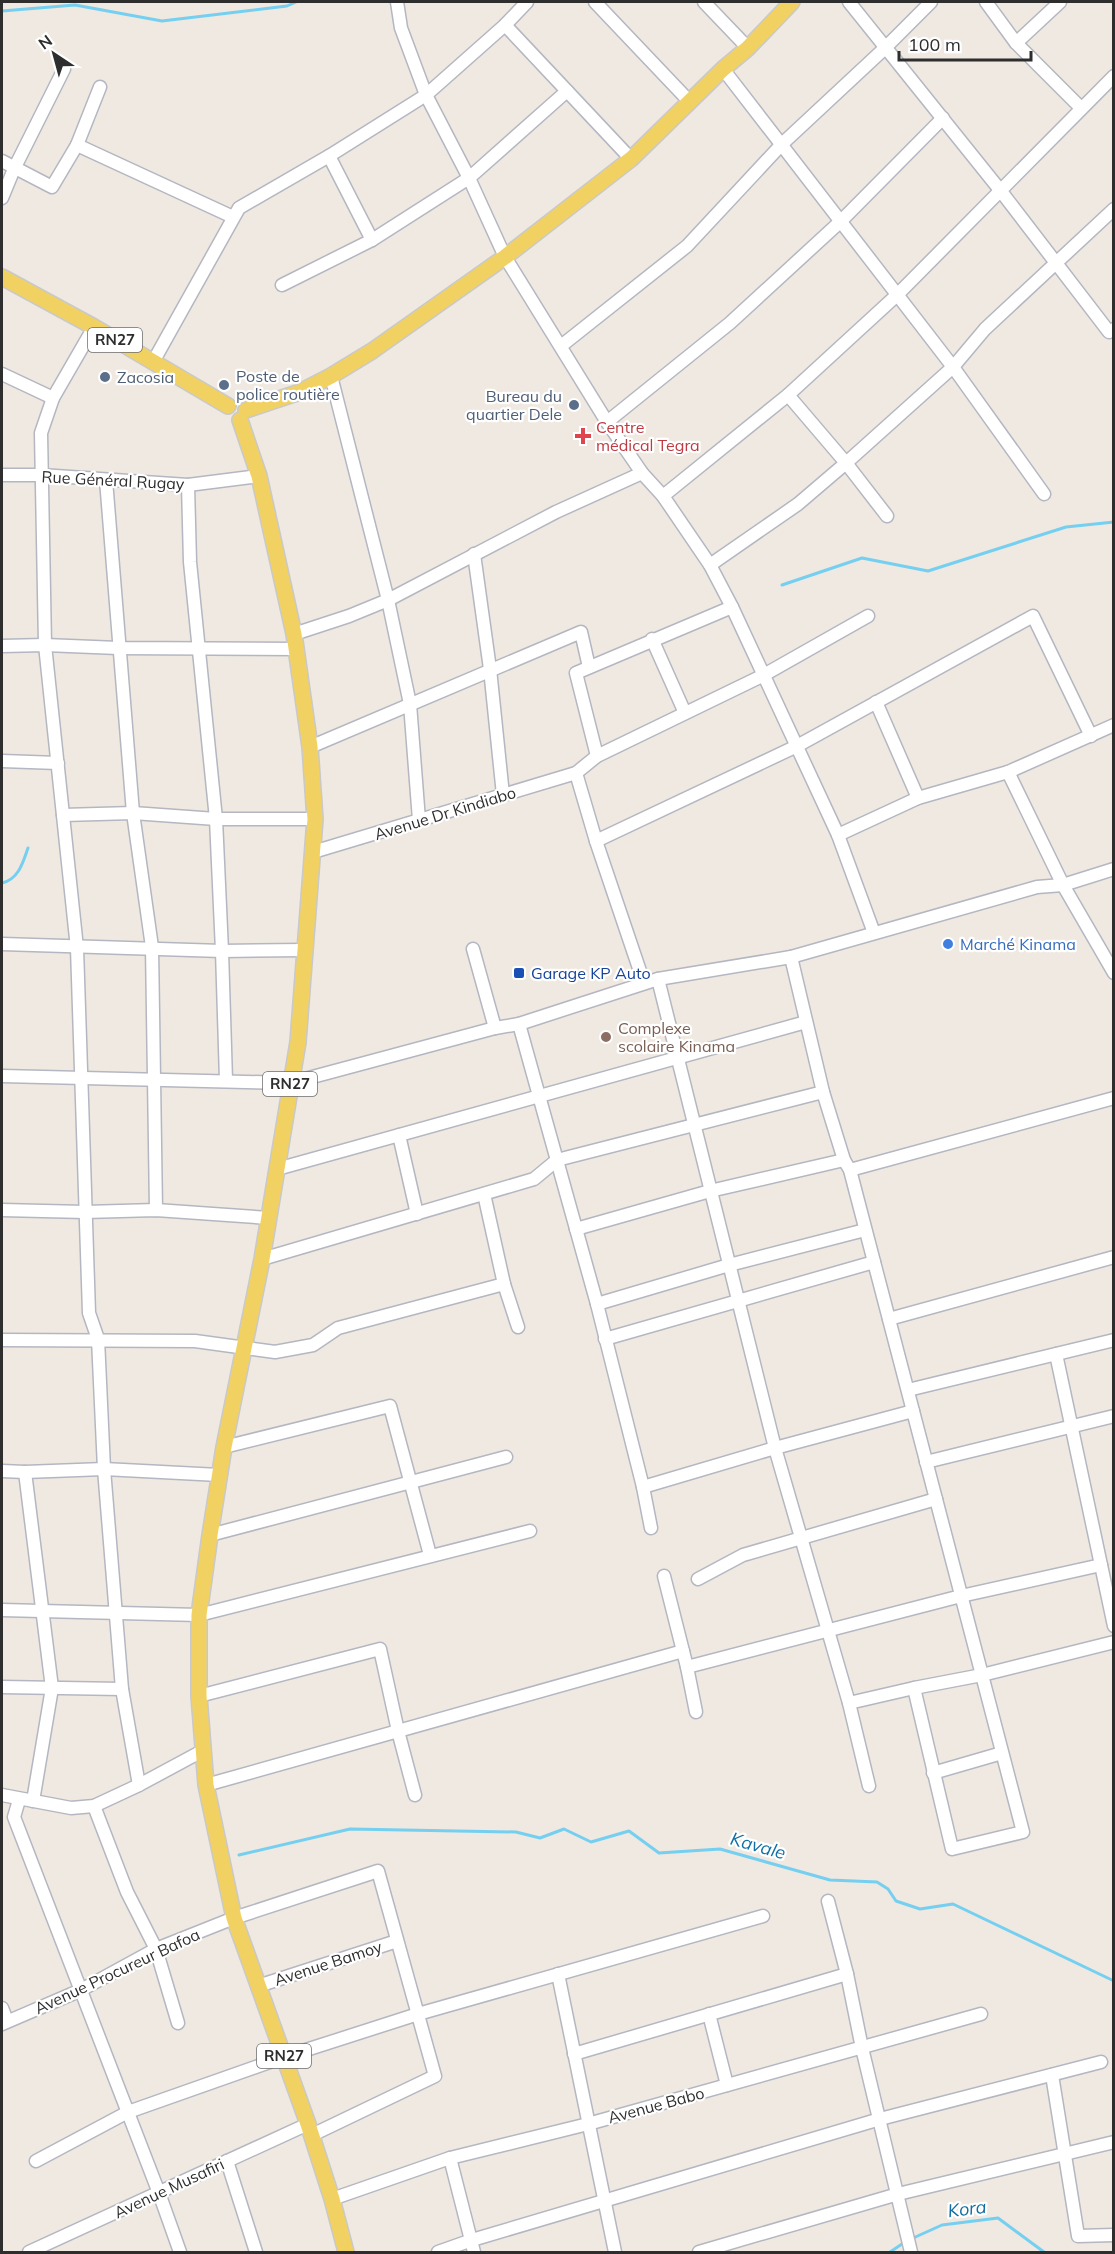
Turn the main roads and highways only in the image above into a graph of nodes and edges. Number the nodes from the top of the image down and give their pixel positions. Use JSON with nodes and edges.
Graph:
{"nodes":[{"id":1,"x":792,"y":2,"type":"edge"},
{"id":2,"x":2,"y":277,"type":"edge"},
{"id":3,"x":243,"y":415,"type":"junction"},
{"id":4,"x":346,"y":2253,"type":"edge"}],
"edges":[{"from":1,"to":3,"type":"main road"},
{"from":2,"to":3,"type":"main road","number":"RN27"},
{"from":3,"to":4,"type":"main road","number":"RN27"}]}
